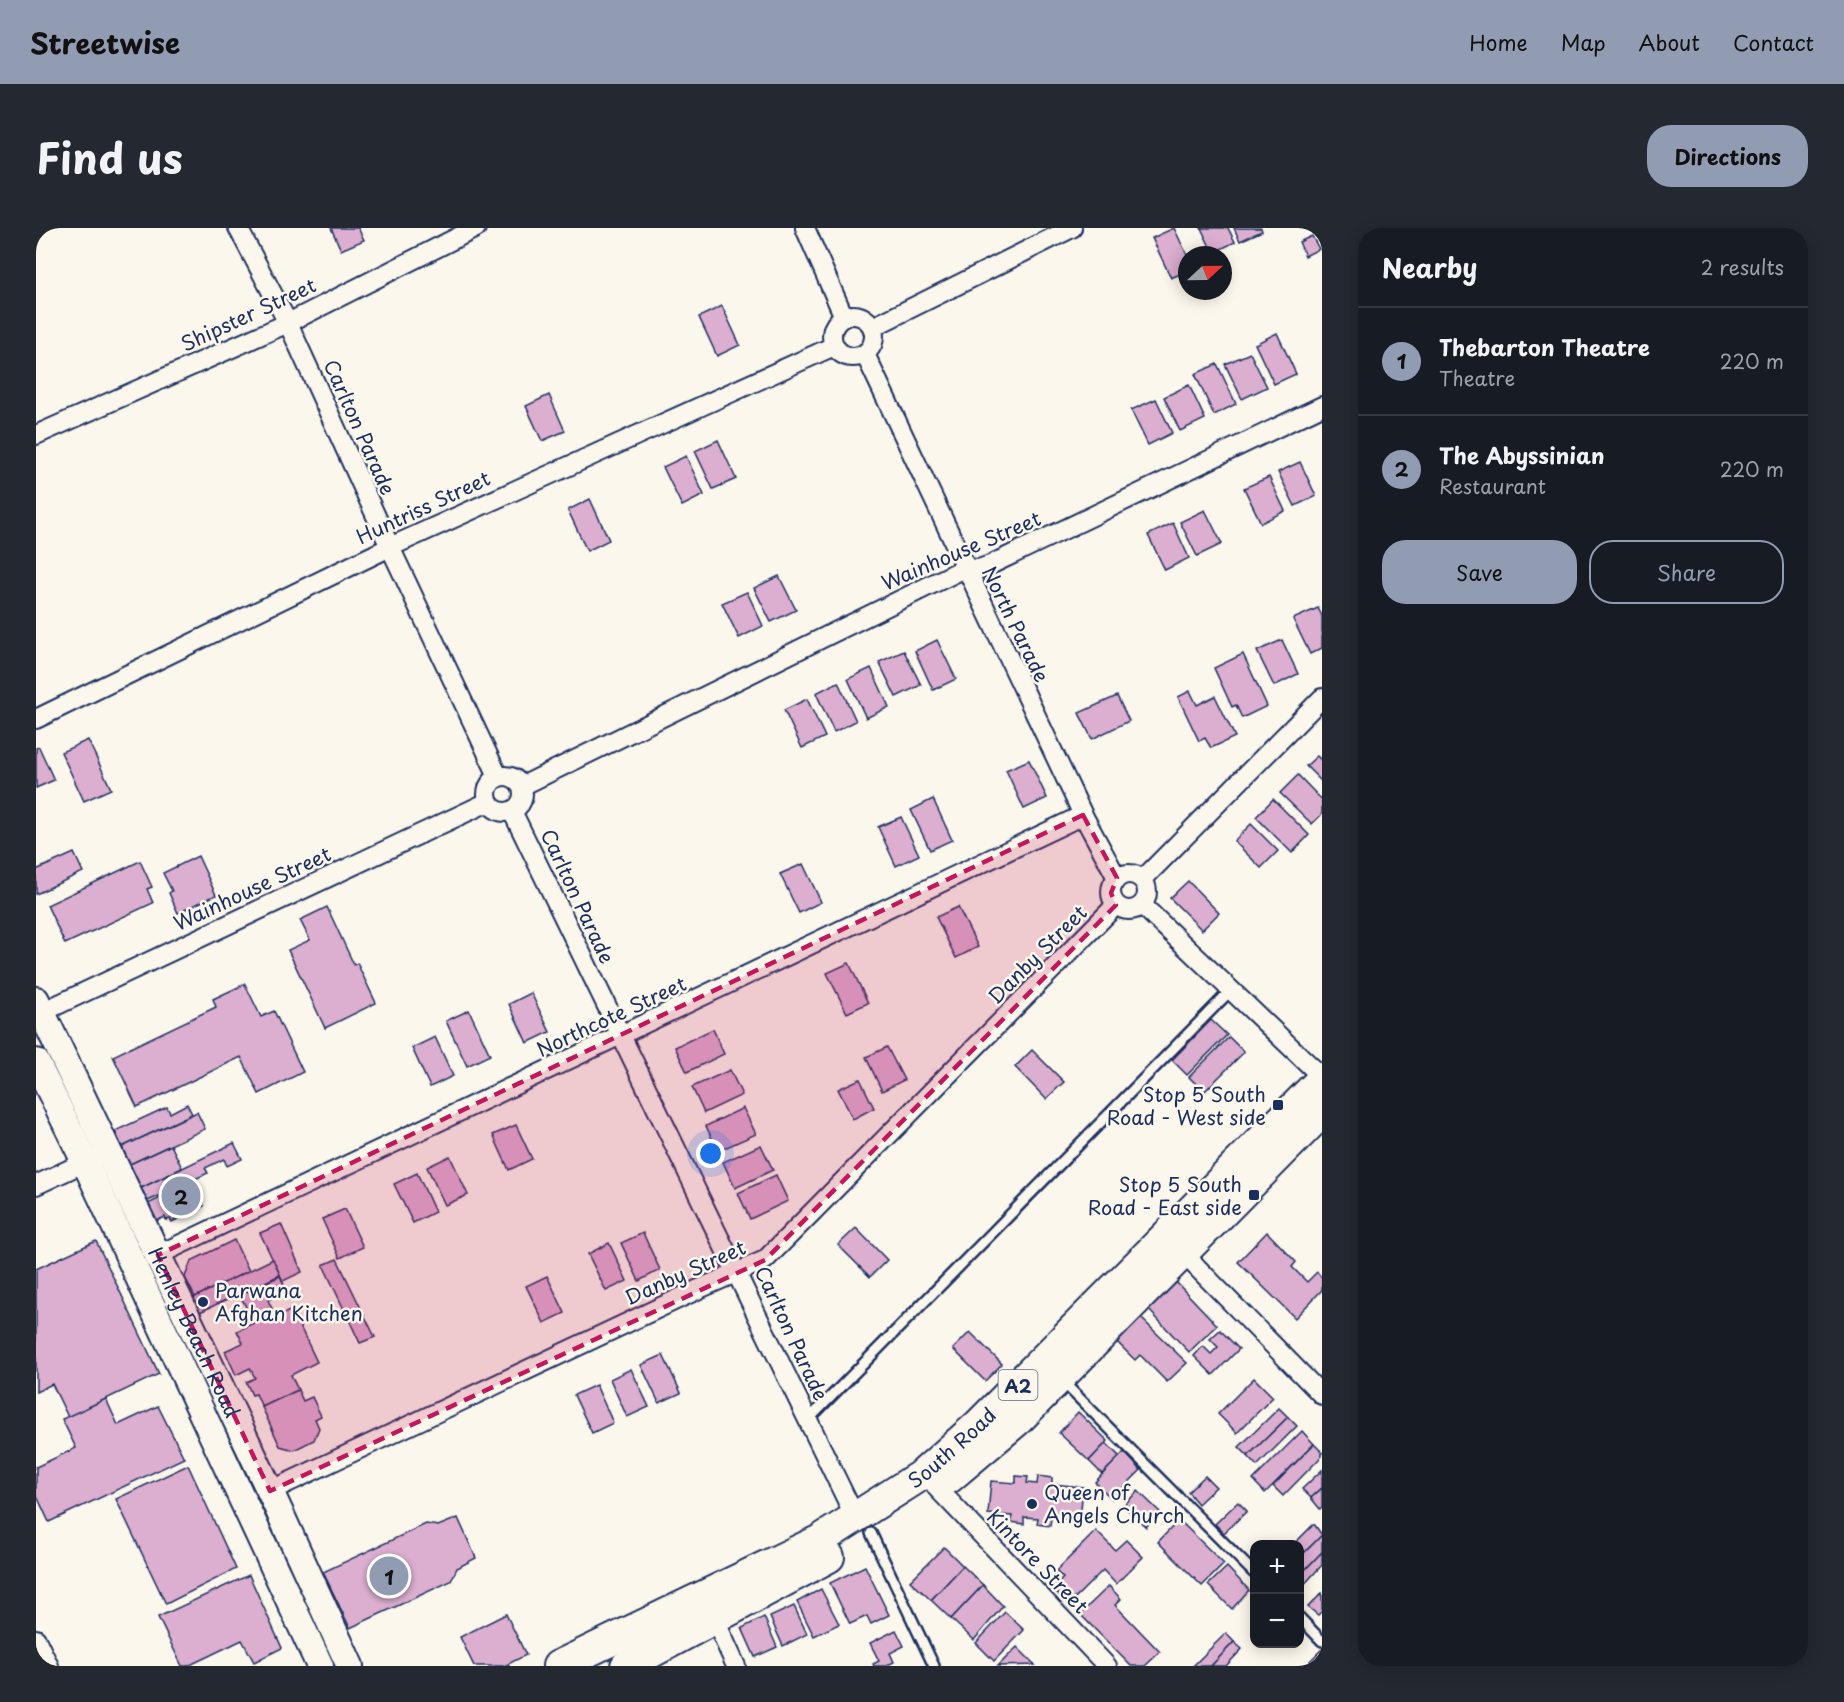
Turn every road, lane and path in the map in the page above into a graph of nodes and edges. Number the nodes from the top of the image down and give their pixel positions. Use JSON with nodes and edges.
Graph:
{"nodes":[{"id":1,"x":238,"y":228,"type":"edge"},
{"id":2,"x":476,"y":228,"type":"edge"},
{"id":3,"x":805,"y":228,"type":"edge"},
{"id":4,"x":1072,"y":228,"type":"edge"},
{"id":5,"x":844,"y":316,"type":"junction"},
{"id":6,"x":288,"y":322,"type":"junction"},
{"id":7,"x":873,"y":327,"type":"junction"},
{"id":8,"x":834,"y":346,"type":"junction"},
{"id":9,"x":865,"y":354,"type":"junction"},
{"id":10,"x":1322,"y":406,"type":"edge"},
{"id":11,"x":36,"y":435,"type":"edge"},
{"id":12,"x":390,"y":547,"type":"junction"},
{"id":13,"x":964,"y":568,"type":"junction"},
{"id":14,"x":1322,"y":698,"type":"edge"},
{"id":15,"x":36,"y":719,"type":"edge"},
{"id":16,"x":498,"y":776,"type":"junction"},
{"id":17,"x":522,"y":786,"type":"junction"},
{"id":18,"x":488,"y":802,"type":"junction"},
{"id":19,"x":512,"y":811,"type":"junction"},
{"id":20,"x":1083,"y":815,"type":"junction"},
{"id":21,"x":1117,"y":878,"type":"junction"},
{"id":22,"x":1143,"y":879,"type":"junction"},
{"id":23,"x":1116,"y":905,"type":"junction"},
{"id":24,"x":1142,"y":905,"type":"junction"},
{"id":25,"x":1231,"y":990,"type":"junction"},
{"id":26,"x":38,"y":1009,"type":"edge"},
{"id":27,"x":620,"y":1036,"type":"junction"},
{"id":28,"x":36,"y":1062,"type":"edge"},
{"id":29,"x":1322,"y":1078,"type":"edge"},
{"id":30,"x":1322,"y":1112,"type":"edge"},
{"id":31,"x":108,"y":1152,"type":"junction"},
{"id":32,"x":85,"y":1162,"type":"junction"},
{"id":33,"x":36,"y":1185,"type":"edge"},
{"id":34,"x":1175,"y":1245,"type":"junction"},
{"id":35,"x":158,"y":1255,"type":"junction"},
{"id":36,"x":738,"y":1271,"type":"junction"},
{"id":37,"x":1059,"y":1378,"type":"junction"},
{"id":38,"x":1322,"y":1395,"type":"edge"},
{"id":39,"x":808,"y":1420,"type":"junction"},
{"id":40,"x":936,"y":1487,"type":"junction"},
{"id":41,"x":270,"y":1491,"type":"junction"},
{"id":42,"x":863,"y":1526,"type":"junction"},
{"id":43,"x":1250,"y":1569,"type":"edge"},
{"id":44,"x":708,"y":1607,"type":"junction"},
{"id":45,"x":1304,"y":1623,"type":"edge"},
{"id":46,"x":36,"y":1639,"type":"edge"},
{"id":47,"x":1322,"y":1641,"type":"edge"},
{"id":48,"x":346,"y":1657,"type":"edge"},
{"id":49,"x":49,"y":1666,"type":"edge"},
{"id":50,"x":320,"y":1666,"type":"edge"},
{"id":51,"x":360,"y":1666,"type":"edge"},
{"id":52,"x":558,"y":1666,"type":"edge"},
{"id":53,"x":626,"y":1666,"type":"edge"},
{"id":54,"x":736,"y":1666,"type":"edge"},
{"id":55,"x":934,"y":1666,"type":"edge"},
{"id":56,"x":1107,"y":1666,"type":"edge"}],
"edges":[{"from":1,"to":6,"type":"street","name":"Carlton Parade"},
{"from":2,"to":6,"type":"street","name":"Shipster Street"},
{"from":3,"to":5,"type":"street"},
{"from":4,"to":7,"type":"street"},
{"from":5,"to":7,"type":"street"},
{"from":5,"to":8,"type":"street"},
{"from":6,"to":11,"type":"street","name":"Shipster Street"},
{"from":6,"to":12,"type":"street","name":"Carlton Parade"},
{"from":7,"to":9,"type":"street"},
{"from":8,"to":9,"type":"street"},
{"from":8,"to":12,"type":"street","name":"Huntriss Street"},
{"from":9,"to":13,"type":"street","name":"North Parade"},
{"from":10,"to":13,"type":"street","name":"Wainhouse Street"},
{"from":12,"to":15,"type":"street","name":"Huntriss Street"},
{"from":12,"to":16,"type":"street","name":"Carlton Parade"},
{"from":13,"to":17,"type":"street","name":"Wainhouse Street"},
{"from":13,"to":20,"type":"street","name":"North Parade"},
{"from":14,"to":22,"type":"street"},
{"from":16,"to":17,"type":"street"},
{"from":16,"to":18,"type":"street"},
{"from":17,"to":19,"type":"street"},
{"from":18,"to":19,"type":"street"},
{"from":18,"to":26,"type":"street","name":"Wainhouse Street"},
{"from":19,"to":27,"type":"street","name":"Carlton Parade"},
{"from":20,"to":21,"type":"street","name":"North Parade"},
{"from":20,"to":27,"type":"street","name":"Northcote Street"},
{"from":21,"to":22,"type":"street"},
{"from":21,"to":23,"type":"street"},
{"from":22,"to":24,"type":"street"},
{"from":23,"to":24,"type":"street"},
{"from":23,"to":36,"type":"street","name":"Danby Street"},
{"from":24,"to":25,"type":"street"},
{"from":25,"to":29,"type":"street"},
{"from":25,"to":39,"type":"lane"},
{"from":26,"to":31,"type":"main road","name":"Henley Beach Road"},
{"from":27,"to":35,"type":"street","name":"Northcote Street"},
{"from":27,"to":36,"type":"street","name":"Carlton Parade"},
{"from":28,"to":32,"type":"main road","name":"Henley Beach Road"},
{"from":29,"to":34,"type":"highway","name":"South Road","number":"A2"},
{"from":30,"to":34,"type":"highway","name":"South Road","number":"A2"},
{"from":31,"to":32,"type":"street"},
{"from":31,"to":35,"type":"main road","name":"Henley Beach Road"},
{"from":32,"to":33,"type":"street"},
{"from":32,"to":50,"type":"main road","name":"Henley Beach Road"},
{"from":34,"to":37,"type":"highway","name":"South Road","number":"A2"},
{"from":34,"to":38,"type":"street"},
{"from":34,"to":42,"type":"highway","name":"South Road","number":"A2"},
{"from":35,"to":41,"type":"main road","name":"Henley Beach Road"},
{"from":36,"to":39,"type":"street","name":"Carlton Parade"},
{"from":36,"to":41,"type":"street","name":"Danby Street"},
{"from":37,"to":40,"type":"highway","name":"South Road","number":"A2"},
{"from":37,"to":43,"type":"lane"},
{"from":39,"to":42,"type":"street","name":"Carlton Parade"},
{"from":40,"to":42,"type":"highway","name":"South Road","number":"A2"},
{"from":40,"to":56,"type":"street","name":"Kintore Street"},
{"from":41,"to":48,"type":"main road","name":"Henley Beach Road"},
{"from":42,"to":44,"type":"highway","name":"South Road","number":"A2"},
{"from":42,"to":55,"type":"lane"},
{"from":44,"to":52,"type":"highway","name":"South Road","number":"A2"},
{"from":44,"to":53,"type":"highway","name":"South Road","number":"A2"},
{"from":44,"to":54,"type":"street"},
{"from":45,"to":47,"type":"lane"},
{"from":46,"to":49,"type":"street"},
{"from":48,"to":51,"type":"main road","name":"Henley Beach Road"}]}
